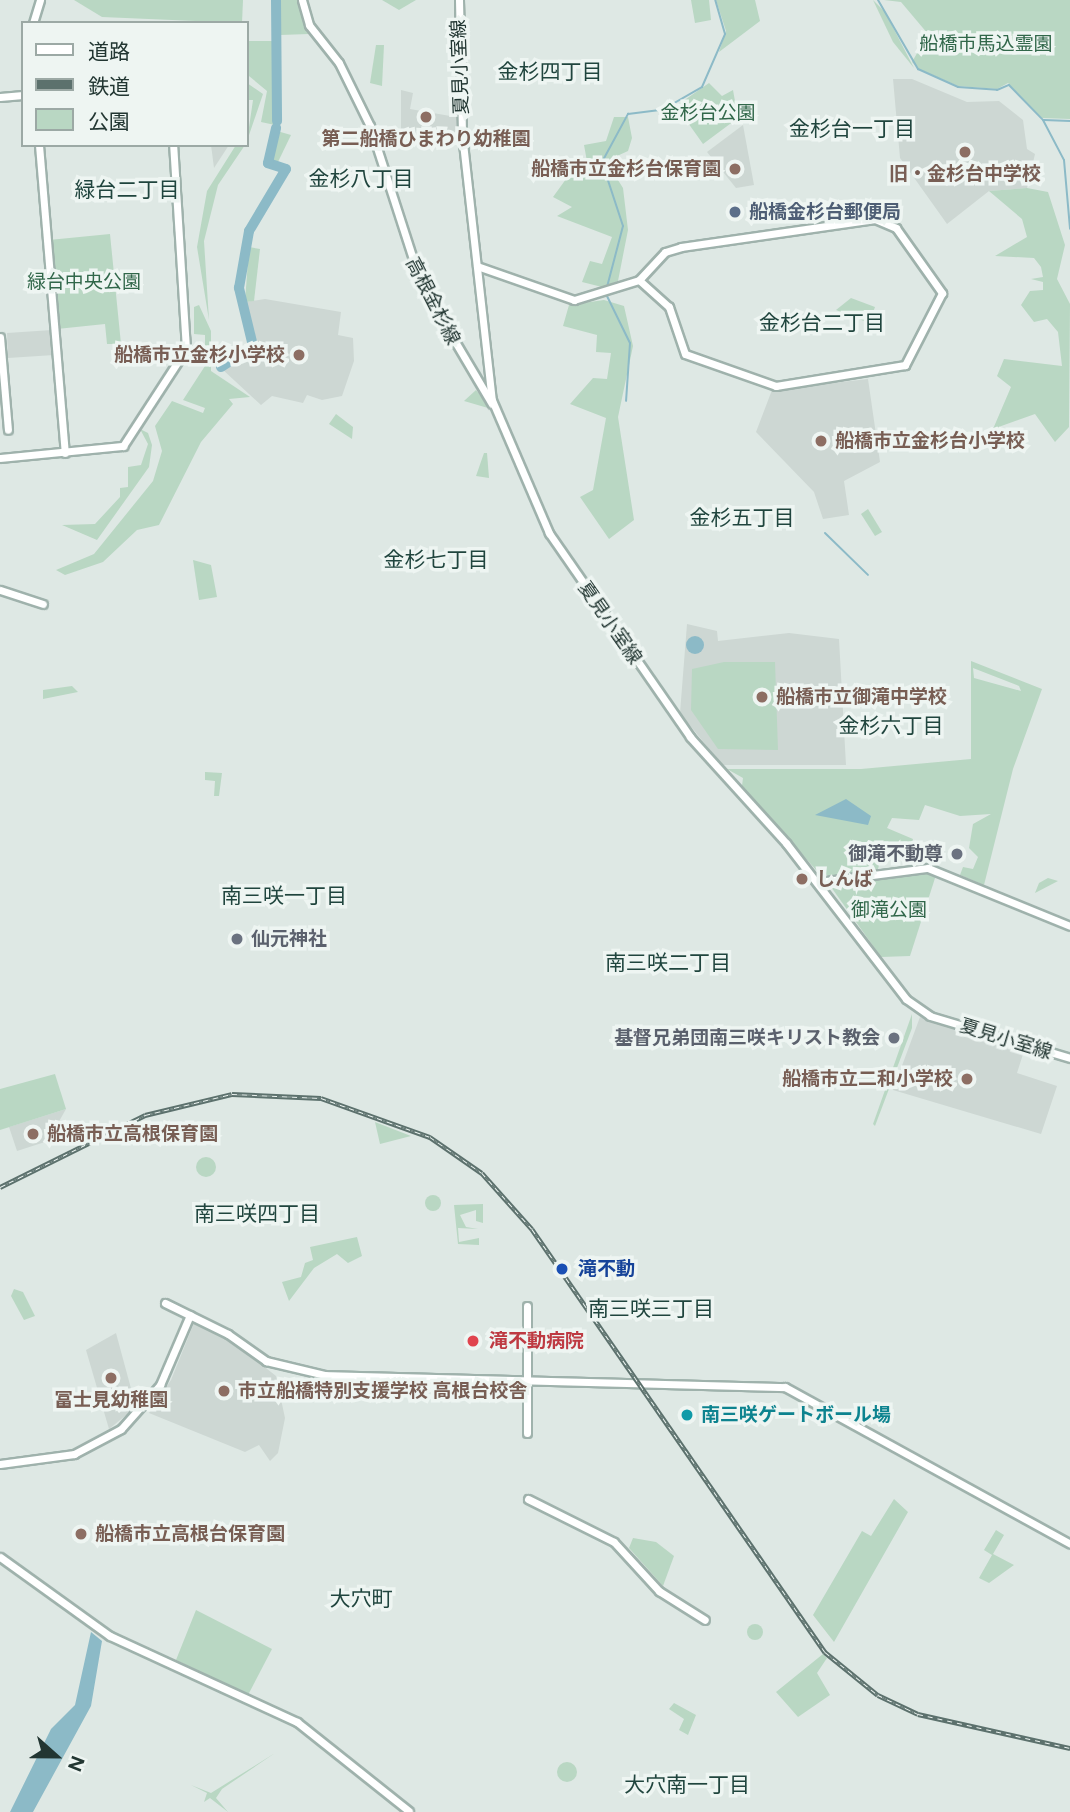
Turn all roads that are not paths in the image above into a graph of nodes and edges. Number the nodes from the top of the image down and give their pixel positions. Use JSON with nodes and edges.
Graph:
{"nodes":[{"id":1,"x":40,"y":0,"type":"edge"},
{"id":2,"x":302,"y":0,"type":"edge"},
{"id":3,"x":459,"y":0,"type":"edge"},
{"id":4,"x":34,"y":21,"type":"edge"},
{"id":5,"x":21,"y":95,"type":"edge"},
{"id":6,"x":0,"y":97,"type":"edge"},
{"id":7,"x":39,"y":147,"type":"edge"},
{"id":8,"x":173,"y":147,"type":"edge"},
{"id":9,"x":477,"y":266,"type":"junction"},
{"id":10,"x":639,"y":280,"type":"junction"},
{"id":11,"x":0,"y":338,"type":"edge"},
{"id":12,"x":494,"y":407,"type":"junction"},
{"id":13,"x":8,"y":430,"type":"dead end"},
{"id":14,"x":65,"y":453,"type":"junction"},
{"id":15,"x":0,"y":458,"type":"edge"},
{"id":16,"x":0,"y":590,"type":"edge"},
{"id":17,"x":43,"y":604,"type":"dead end"},
{"id":18,"x":818,"y":882,"type":"junction"},
{"id":19,"x":1070,"y":926,"type":"edge"},
{"id":20,"x":1070,"y":1058,"type":"edge"},
{"id":21,"x":164,"y":1303,"type":"dead end"},
{"id":22,"x":527,"y":1306,"type":"dead end"},
{"id":23,"x":190,"y":1315,"type":"junction"},
{"id":24,"x":527,"y":1381,"type":"junction"},
{"id":25,"x":527,"y":1433,"type":"dead end"},
{"id":26,"x":0,"y":1464,"type":"edge"},
{"id":27,"x":528,"y":1500,"type":"dead end"},
{"id":28,"x":1070,"y":1544,"type":"edge"},
{"id":29,"x":0,"y":1557,"type":"edge"},
{"id":30,"x":705,"y":1620,"type":"dead end"},
{"id":31,"x":409,"y":1811,"type":"edge"}],
"edges":[{"from":1,"to":4,"type":"street"},
{"from":2,"to":12,"type":"street","name":"高根金杉線"},
{"from":3,"to":9,"type":"street","name":"夏見小室線"},
{"from":5,"to":6,"type":"street"},
{"from":7,"to":14,"type":"street"},
{"from":8,"to":14,"type":"street"},
{"from":9,"to":10,"type":"street"},
{"from":9,"to":12,"type":"street","name":"夏見小室線"},
{"from":10,"to":10,"type":"street"},
{"from":11,"to":13,"type":"street"},
{"from":12,"to":18,"type":"street","name":"夏見小室線"},
{"from":14,"to":15,"type":"street"},
{"from":16,"to":17,"type":"street"},
{"from":18,"to":19,"type":"street"},
{"from":18,"to":20,"type":"street","name":"夏見小室線"},
{"from":21,"to":23,"type":"street"},
{"from":22,"to":24,"type":"street"},
{"from":23,"to":24,"type":"street"},
{"from":23,"to":26,"type":"street"},
{"from":24,"to":25,"type":"street"},
{"from":24,"to":28,"type":"street"},
{"from":27,"to":30,"type":"street"},
{"from":29,"to":31,"type":"street"}]}
